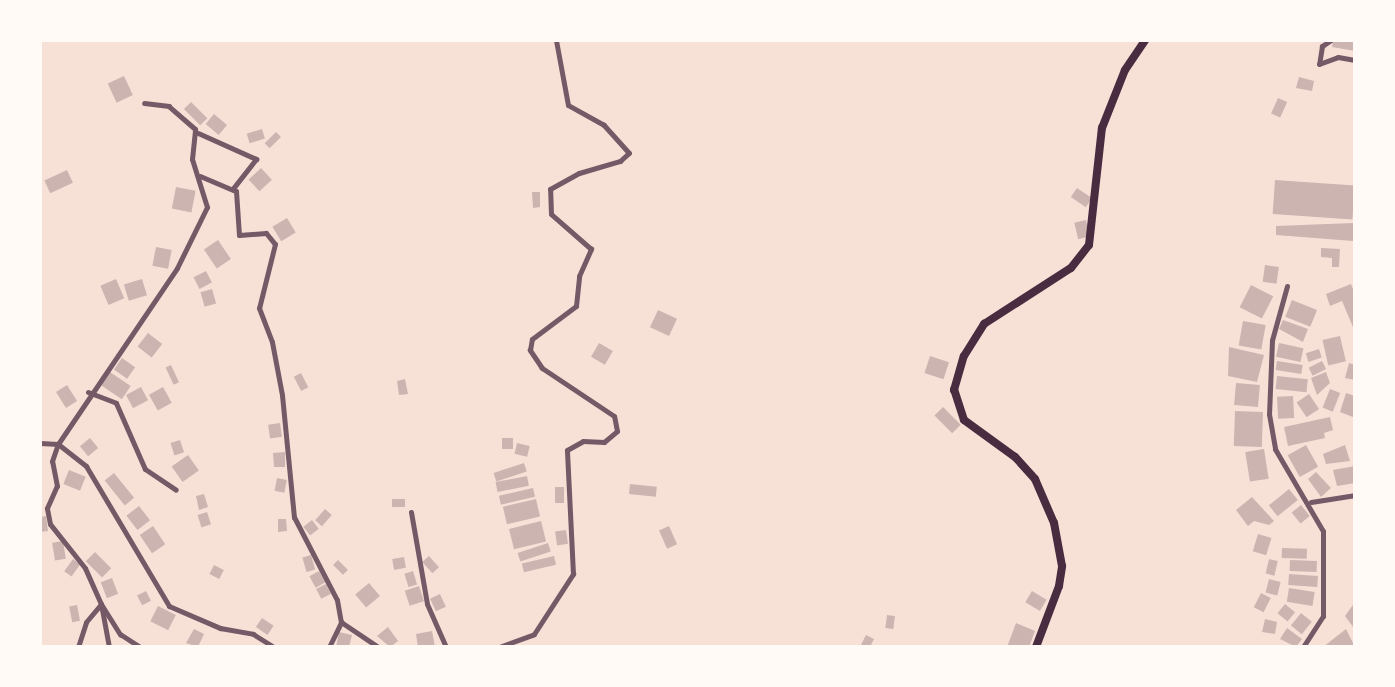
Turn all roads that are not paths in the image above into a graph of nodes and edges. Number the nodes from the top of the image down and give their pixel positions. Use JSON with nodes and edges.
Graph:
{"nodes":[{"id":1,"x":556,"y":40,"type":"edge"},
{"id":2,"x":1145,"y":40,"type":"edge"},
{"id":3,"x":1331,"y":40,"type":"edge"},
{"id":4,"x":1355,"y":60,"type":"edge"},
{"id":5,"x":144,"y":103,"type":"dead end"},
{"id":6,"x":198,"y":133,"type":"junction"},
{"id":7,"x":199,"y":176,"type":"junction"},
{"id":8,"x":233,"y":188,"type":"junction"},
{"id":9,"x":1287,"y":286,"type":"dead end"},
{"id":10,"x":88,"y":392,"type":"junction"},
{"id":11,"x":40,"y":443,"type":"edge"},
{"id":12,"x":58,"y":444,"type":"junction"},
{"id":13,"x":176,"y":490,"type":"dead end"},
{"id":14,"x":1355,"y":495,"type":"edge"},
{"id":15,"x":1311,"y":502,"type":"junction"},
{"id":16,"x":411,"y":512,"type":"dead end"},
{"id":17,"x":101,"y":604,"type":"junction"},
{"id":18,"x":341,"y":622,"type":"junction"},
{"id":19,"x":78,"y":647,"type":"edge"},
{"id":20,"x":109,"y":647,"type":"edge"},
{"id":21,"x":140,"y":647,"type":"edge"},
{"id":22,"x":274,"y":647,"type":"edge"},
{"id":23,"x":329,"y":647,"type":"edge"},
{"id":24,"x":378,"y":647,"type":"edge"},
{"id":25,"x":446,"y":647,"type":"edge"},
{"id":26,"x":499,"y":647,"type":"edge"},
{"id":27,"x":1036,"y":647,"type":"edge"},
{"id":28,"x":1303,"y":647,"type":"edge"}],
"edges":[{"from":1,"to":26,"type":"street"},
{"from":2,"to":27,"type":"highway"},
{"from":3,"to":4,"type":"street"},
{"from":5,"to":6,"type":"street"},
{"from":6,"to":7,"type":"street"},
{"from":6,"to":8,"type":"street"},
{"from":7,"to":8,"type":"street"},
{"from":7,"to":10,"type":"street"},
{"from":8,"to":18,"type":"street"},
{"from":9,"to":15,"type":"street"},
{"from":10,"to":12,"type":"street"},
{"from":10,"to":13,"type":"street"},
{"from":11,"to":12,"type":"street"},
{"from":12,"to":17,"type":"street"},
{"from":12,"to":22,"type":"street"},
{"from":14,"to":15,"type":"street"},
{"from":15,"to":28,"type":"street"},
{"from":16,"to":25,"type":"street"},
{"from":17,"to":19,"type":"street"},
{"from":17,"to":20,"type":"street"},
{"from":17,"to":21,"type":"street"},
{"from":18,"to":23,"type":"street"},
{"from":18,"to":24,"type":"street"}]}
